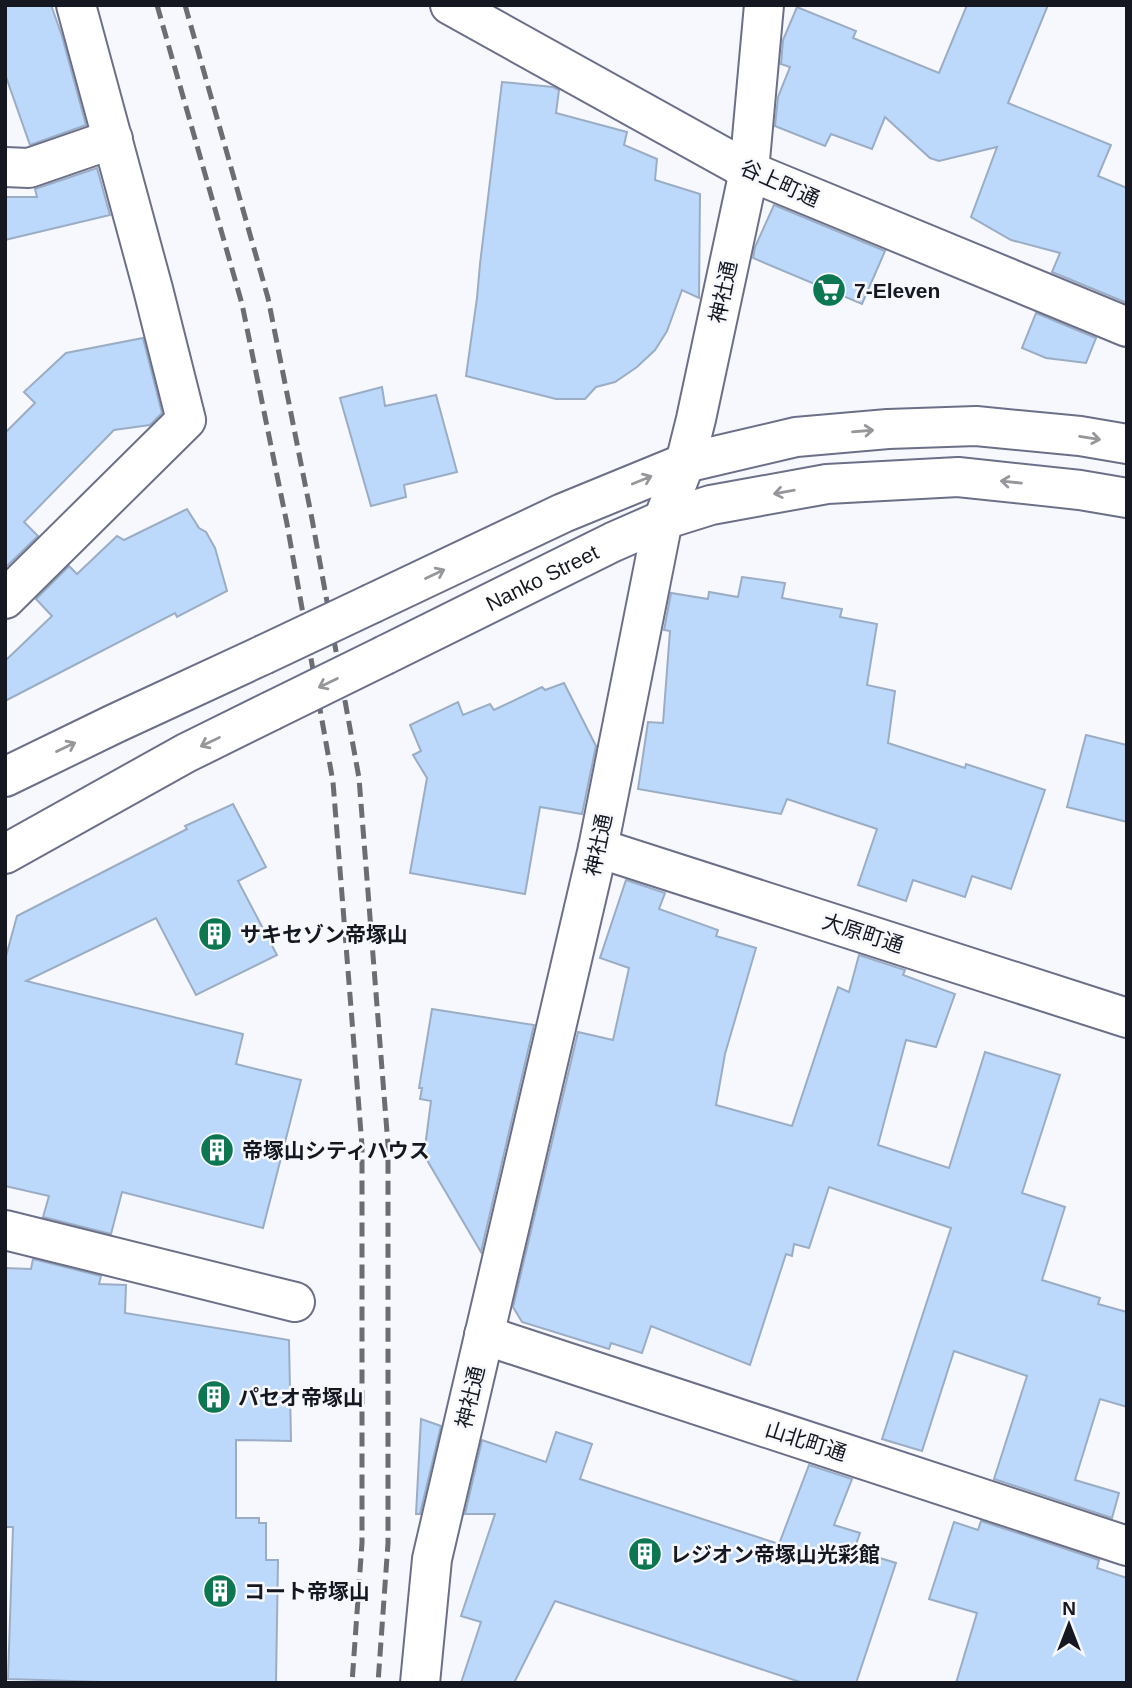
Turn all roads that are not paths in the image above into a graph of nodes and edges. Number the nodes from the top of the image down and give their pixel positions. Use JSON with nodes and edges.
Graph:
{"nodes":[{"id":1,"x":76,"y":5,"type":"edge"},
{"id":2,"x":450,"y":5,"type":"edge"},
{"id":3,"x":764,"y":5,"type":"edge"},
{"id":4,"x":113,"y":139,"type":"junction"},
{"id":5,"x":5,"y":167,"type":"edge"},
{"id":6,"x":748,"y":171,"type":"junction"},
{"id":7,"x":1127,"y":327,"type":"edge"},
{"id":8,"x":1127,"y":444,"type":"edge"},
{"id":9,"x":685,"y":463,"type":"junction"},
{"id":10,"x":1127,"y":498,"type":"edge"},
{"id":11,"x":663,"y":520,"type":"junction"},
{"id":12,"x":5,"y":599,"type":"edge"},
{"id":13,"x":5,"y":777,"type":"edge"},
{"id":14,"x":598,"y":848,"type":"junction"},
{"id":15,"x":5,"y":854,"type":"edge"},
{"id":16,"x":1127,"y":1018,"type":"edge"},
{"id":17,"x":5,"y":1230,"type":"edge"},
{"id":18,"x":295,"y":1302,"type":"dead end"},
{"id":19,"x":484,"y":1335,"type":"junction"},
{"id":20,"x":1127,"y":1546,"type":"edge"},
{"id":21,"x":421,"y":1683,"type":"edge"}],
"edges":[{"from":1,"to":4,"type":"street"},
{"from":2,"to":6,"type":"street","name":"谷上町通"},
{"from":3,"to":6,"type":"street","name":"神社通"},
{"from":4,"to":5,"type":"street"},
{"from":4,"to":12,"type":"street"},
{"from":6,"to":7,"type":"street","name":"谷上町通"},
{"from":6,"to":9,"type":"street","name":"神社通"},
{"from":9,"to":8,"type":"street","one_way":true},
{"from":9,"to":11,"type":"street","name":"神社通"},
{"from":13,"to":9,"type":"street","one_way":true,"bridge":true},
{"from":10,"to":11,"type":"street","name":"Nanko Street","one_way":true},
{"from":11,"to":14,"type":"street","name":"神社通"},
{"from":11,"to":15,"type":"street","name":"Nanko Street","one_way":true,"bridge":true},
{"from":14,"to":16,"type":"street","name":"大原町通"},
{"from":14,"to":19,"type":"street","name":"神社通"},
{"from":17,"to":18,"type":"street"},
{"from":19,"to":20,"type":"street","name":"山北町通"},
{"from":19,"to":21,"type":"street","name":"神社通"}]}
